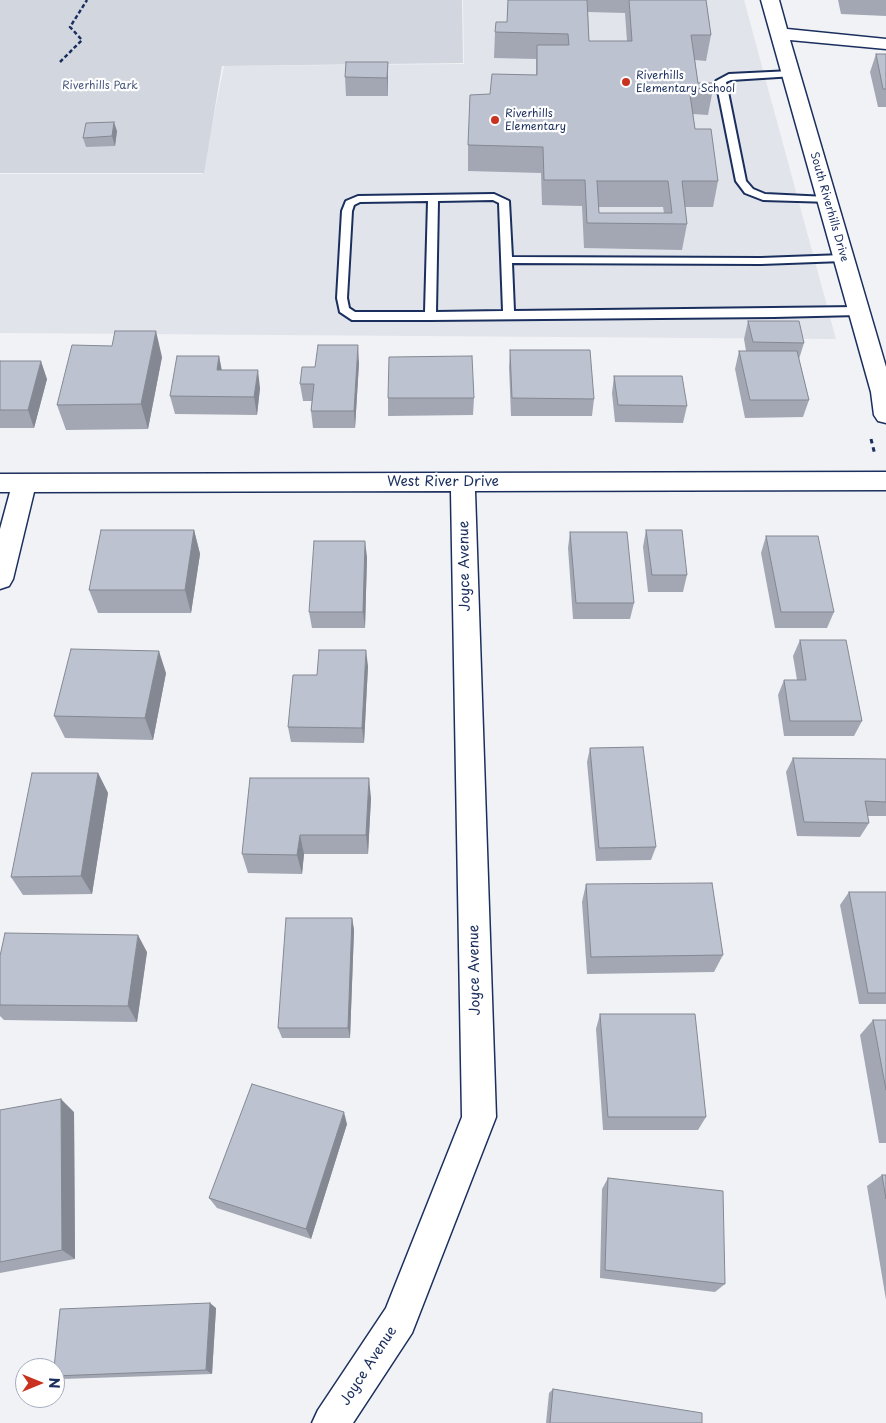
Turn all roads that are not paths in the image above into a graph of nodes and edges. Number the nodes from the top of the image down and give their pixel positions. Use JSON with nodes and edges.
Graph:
{"nodes":[{"id":1,"x":770,"y":0,"type":"edge"},
{"id":2,"x":779,"y":34,"type":"junction"},
{"id":3,"x":886,"y":44,"type":"edge"},
{"id":4,"x":791,"y":74,"type":"junction"},
{"id":5,"x":433,"y":199,"type":"junction"},
{"id":6,"x":827,"y":200,"type":"junction"},
{"id":7,"x":844,"y":258,"type":"junction"},
{"id":8,"x":507,"y":260,"type":"junction"},
{"id":9,"x":858,"y":311,"type":"junction"},
{"id":10,"x":509,"y":315,"type":"junction"},
{"id":11,"x":430,"y":316,"type":"junction"},
{"id":12,"x":886,"y":415,"type":"edge"},
{"id":13,"x":886,"y":480,"type":"edge"},
{"id":14,"x":12,"y":483,"type":"edge"},
{"id":15,"x":463,"y":483,"type":"junction"},
{"id":16,"x":0,"y":579,"type":"edge"},
{"id":17,"x":332,"y":1423,"type":"edge"}],
"edges":[{"from":1,"to":2,"type":"street","name":"South Riverhills Drive"},
{"from":2,"to":3,"type":"street"},
{"from":2,"to":4,"type":"street","name":"South Riverhills Drive"},
{"from":4,"to":6,"type":"street","name":"South Riverhills Drive"},
{"from":4,"to":6,"type":"lane"},
{"from":5,"to":8,"type":"lane"},
{"from":5,"to":11,"type":"lane"},
{"from":5,"to":11,"type":"lane"},
{"from":6,"to":7,"type":"street","name":"South Riverhills Drive"},
{"from":7,"to":8,"type":"lane"},
{"from":7,"to":9,"type":"street","name":"South Riverhills Drive"},
{"from":8,"to":10,"type":"lane"},
{"from":9,"to":10,"type":"lane"},
{"from":9,"to":12,"type":"street","name":"South Riverhills Drive"},
{"from":10,"to":11,"type":"lane"},
{"from":13,"to":15,"type":"street","name":"West River Drive"},
{"from":14,"to":15,"type":"street","name":"West River Drive"},
{"from":14,"to":16,"type":"street"},
{"from":15,"to":17,"type":"street","name":"Joyce Avenue"}]}
